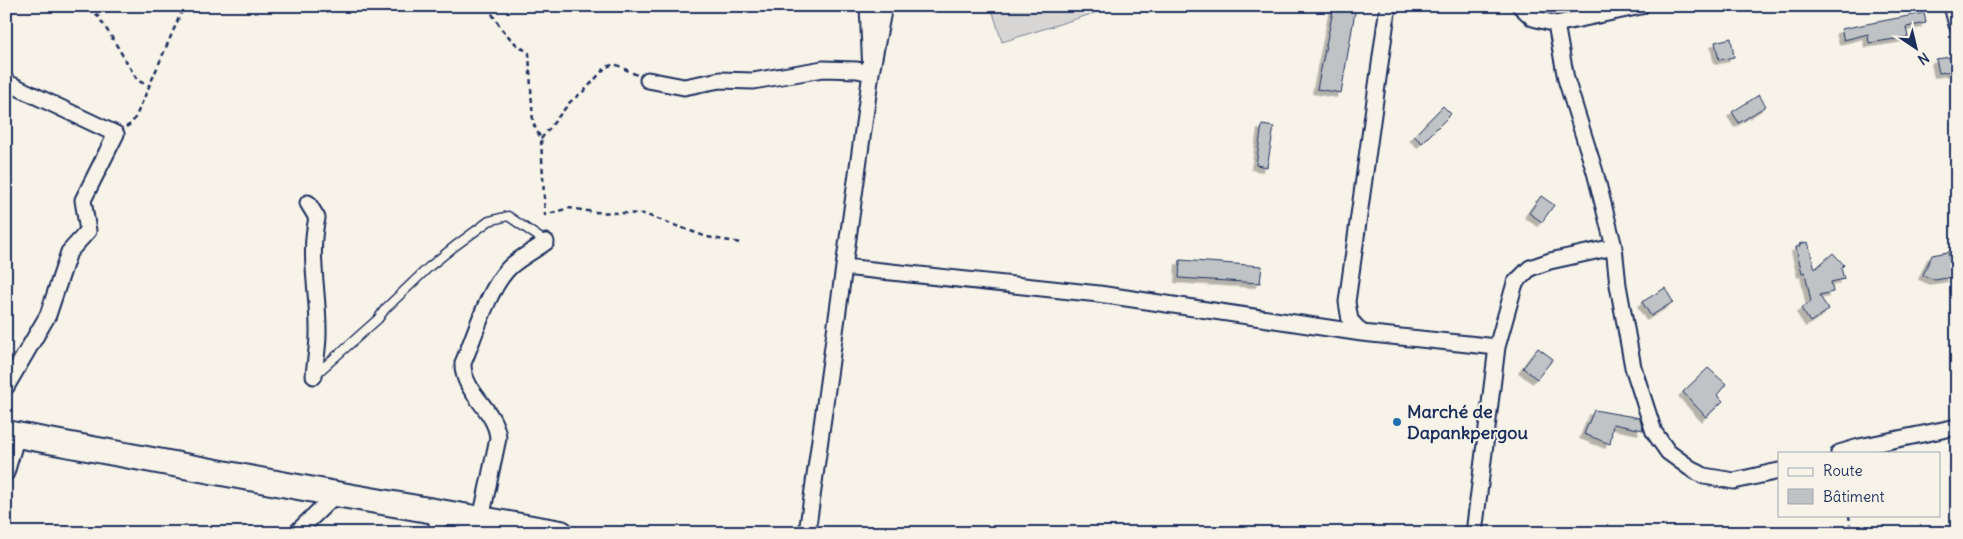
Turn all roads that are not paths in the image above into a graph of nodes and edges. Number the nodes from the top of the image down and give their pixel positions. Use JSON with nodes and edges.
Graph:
{"nodes":[{"id":1,"x":868,"y":6,"type":"edge"},
{"id":2,"x":884,"y":6,"type":"edge"},
{"id":3,"x":1388,"y":6,"type":"edge"},
{"id":4,"x":1520,"y":6,"type":"edge"},
{"id":5,"x":1641,"y":6,"type":"edge"},
{"id":6,"x":1952,"y":6,"type":"edge"},
{"id":7,"x":1556,"y":24,"type":"junction"},
{"id":8,"x":1957,"y":26,"type":"edge"},
{"id":9,"x":871,"y":73,"type":"junction"},
{"id":10,"x":648,"y":80,"type":"road end"},
{"id":11,"x":6,"y":82,"type":"edge"},
{"id":12,"x":308,"y":203,"type":"dead end"},
{"id":13,"x":546,"y":242,"type":"joint"},
{"id":14,"x":1614,"y":247,"type":"junction"},
{"id":15,"x":844,"y":267,"type":"junction"},
{"id":16,"x":1362,"y":333,"type":"junction"},
{"id":17,"x":1497,"y":347,"type":"junction"},
{"id":18,"x":314,"y":376,"type":"joint"},
{"id":19,"x":6,"y":387,"type":"edge"},
{"id":20,"x":1957,"y":427,"type":"edge"},
{"id":21,"x":12,"y":434,"type":"edge"},
{"id":22,"x":1842,"y":452,"type":"edge"},
{"id":23,"x":1778,"y":471,"type":"edge"},
{"id":24,"x":6,"y":473,"type":"edge"},
{"id":25,"x":336,"y":494,"type":"junction"},
{"id":26,"x":481,"y":519,"type":"junction"},
{"id":27,"x":437,"y":522,"type":"edge"},
{"id":28,"x":296,"y":533,"type":"edge"},
{"id":29,"x":561,"y":533,"type":"edge"},
{"id":30,"x":807,"y":533,"type":"edge"},
{"id":31,"x":1474,"y":533,"type":"edge"}],
"edges":[{"from":1,"to":9,"type":"street"},
{"from":2,"to":9,"type":"street"},
{"from":3,"to":16,"type":"street"},
{"from":4,"to":7,"type":"street"},
{"from":5,"to":7,"type":"street"},
{"from":6,"to":8,"type":"street"},
{"from":7,"to":14,"type":"street"},
{"from":9,"to":10,"type":"street"},
{"from":9,"to":15,"type":"street"},
{"from":11,"to":19,"type":"street"},
{"from":12,"to":18,"type":"street"},
{"from":13,"to":18,"type":"lane"},
{"from":13,"to":26,"type":"street"},
{"from":14,"to":17,"type":"street"},
{"from":14,"to":23,"type":"street"},
{"from":15,"to":16,"type":"street"},
{"from":15,"to":30,"type":"street"},
{"from":16,"to":17,"type":"street"},
{"from":17,"to":31,"type":"street"},
{"from":20,"to":22,"type":"street"},
{"from":21,"to":24,"type":"street"},
{"from":21,"to":25,"type":"main road"},
{"from":25,"to":27,"type":"main road"},
{"from":25,"to":28,"type":"street"},
{"from":26,"to":27,"type":"main road"},
{"from":26,"to":29,"type":"main road"}]}
